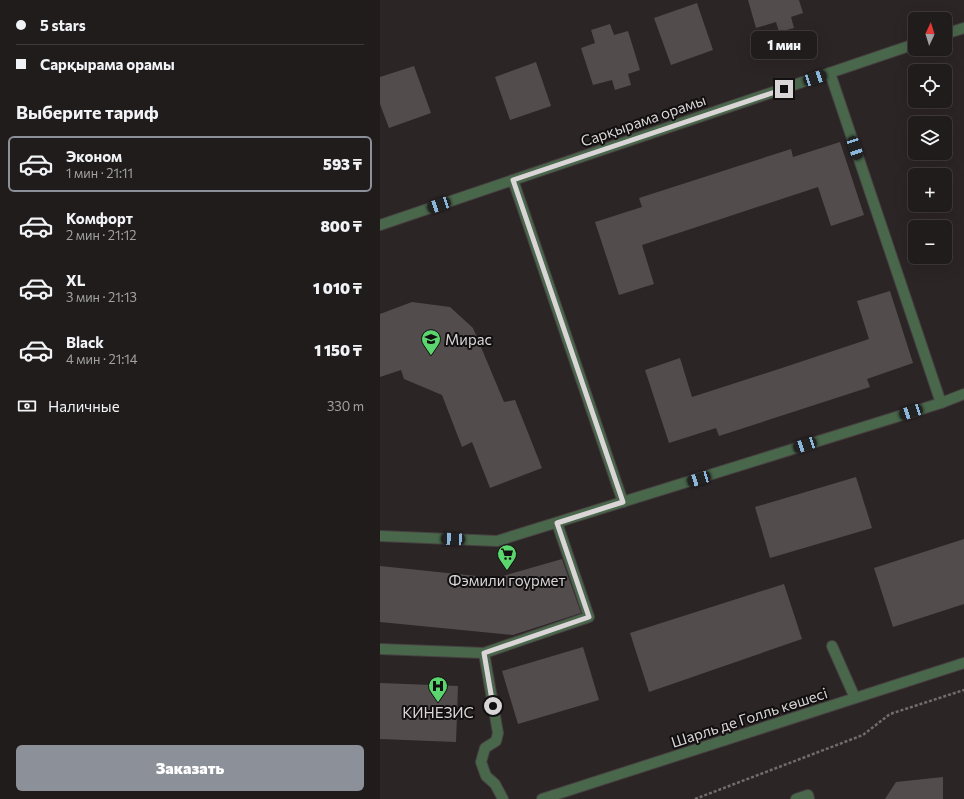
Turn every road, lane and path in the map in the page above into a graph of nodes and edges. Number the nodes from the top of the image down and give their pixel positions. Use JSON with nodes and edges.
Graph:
{"nodes":[{"id":1,"x":964,"y":28,"type":"edge"},
{"id":2,"x":952,"y":32,"type":"edge"},
{"id":3,"x":908,"y":46,"type":"edge"},
{"id":4,"x":830,"y":73,"type":"junction"},
{"id":5,"x":513,"y":180,"type":"junction"},
{"id":6,"x":380,"y":225,"type":"edge"},
{"id":7,"x":964,"y":394,"type":"edge"},
{"id":8,"x":941,"y":403,"type":"junction"},
{"id":9,"x":623,"y":502,"type":"junction"},
{"id":10,"x":557,"y":523,"type":"junction"},
{"id":11,"x":380,"y":536,"type":"edge"},
{"id":12,"x":832,"y":646,"type":"dead end"},
{"id":13,"x":380,"y":649,"type":"edge"},
{"id":14,"x":484,"y":653,"type":"junction"},
{"id":15,"x":964,"y":663,"type":"edge"},
{"id":16,"x":964,"y":690,"type":"edge"},
{"id":17,"x":854,"y":698,"type":"junction"},
{"id":18,"x":503,"y":799,"type":"edge"},
{"id":19,"x":542,"y":799,"type":"edge"},
{"id":20,"x":695,"y":799,"type":"edge"},
{"id":21,"x":796,"y":799,"type":"edge"},
{"id":22,"x":809,"y":799,"type":"edge"}],
"edges":[{"from":1,"to":2,"type":"street"},
{"from":3,"to":4,"type":"street","name":"Сарқырама орамы"},
{"from":4,"to":5,"type":"street","name":"Сарқырама орамы"},
{"from":4,"to":8,"type":"street"},
{"from":5,"to":6,"type":"street","name":"Сарқырама орамы"},
{"from":5,"to":9,"type":"street"},
{"from":7,"to":8,"type":"street"},
{"from":8,"to":9,"type":"street"},
{"from":9,"to":10,"type":"street"},
{"from":10,"to":11,"type":"street"},
{"from":10,"to":14,"type":"street"},
{"from":12,"to":17,"type":"street"},
{"from":13,"to":14,"type":"street"},
{"from":14,"to":18,"type":"street"},
{"from":15,"to":17,"type":"street","name":"Шарль де Голль көшесі"},
{"from":16,"to":20,"type":"path"},
{"from":17,"to":19,"type":"street","name":"Шарль де Голль көшесі"},
{"from":21,"to":22,"type":"street"}]}
